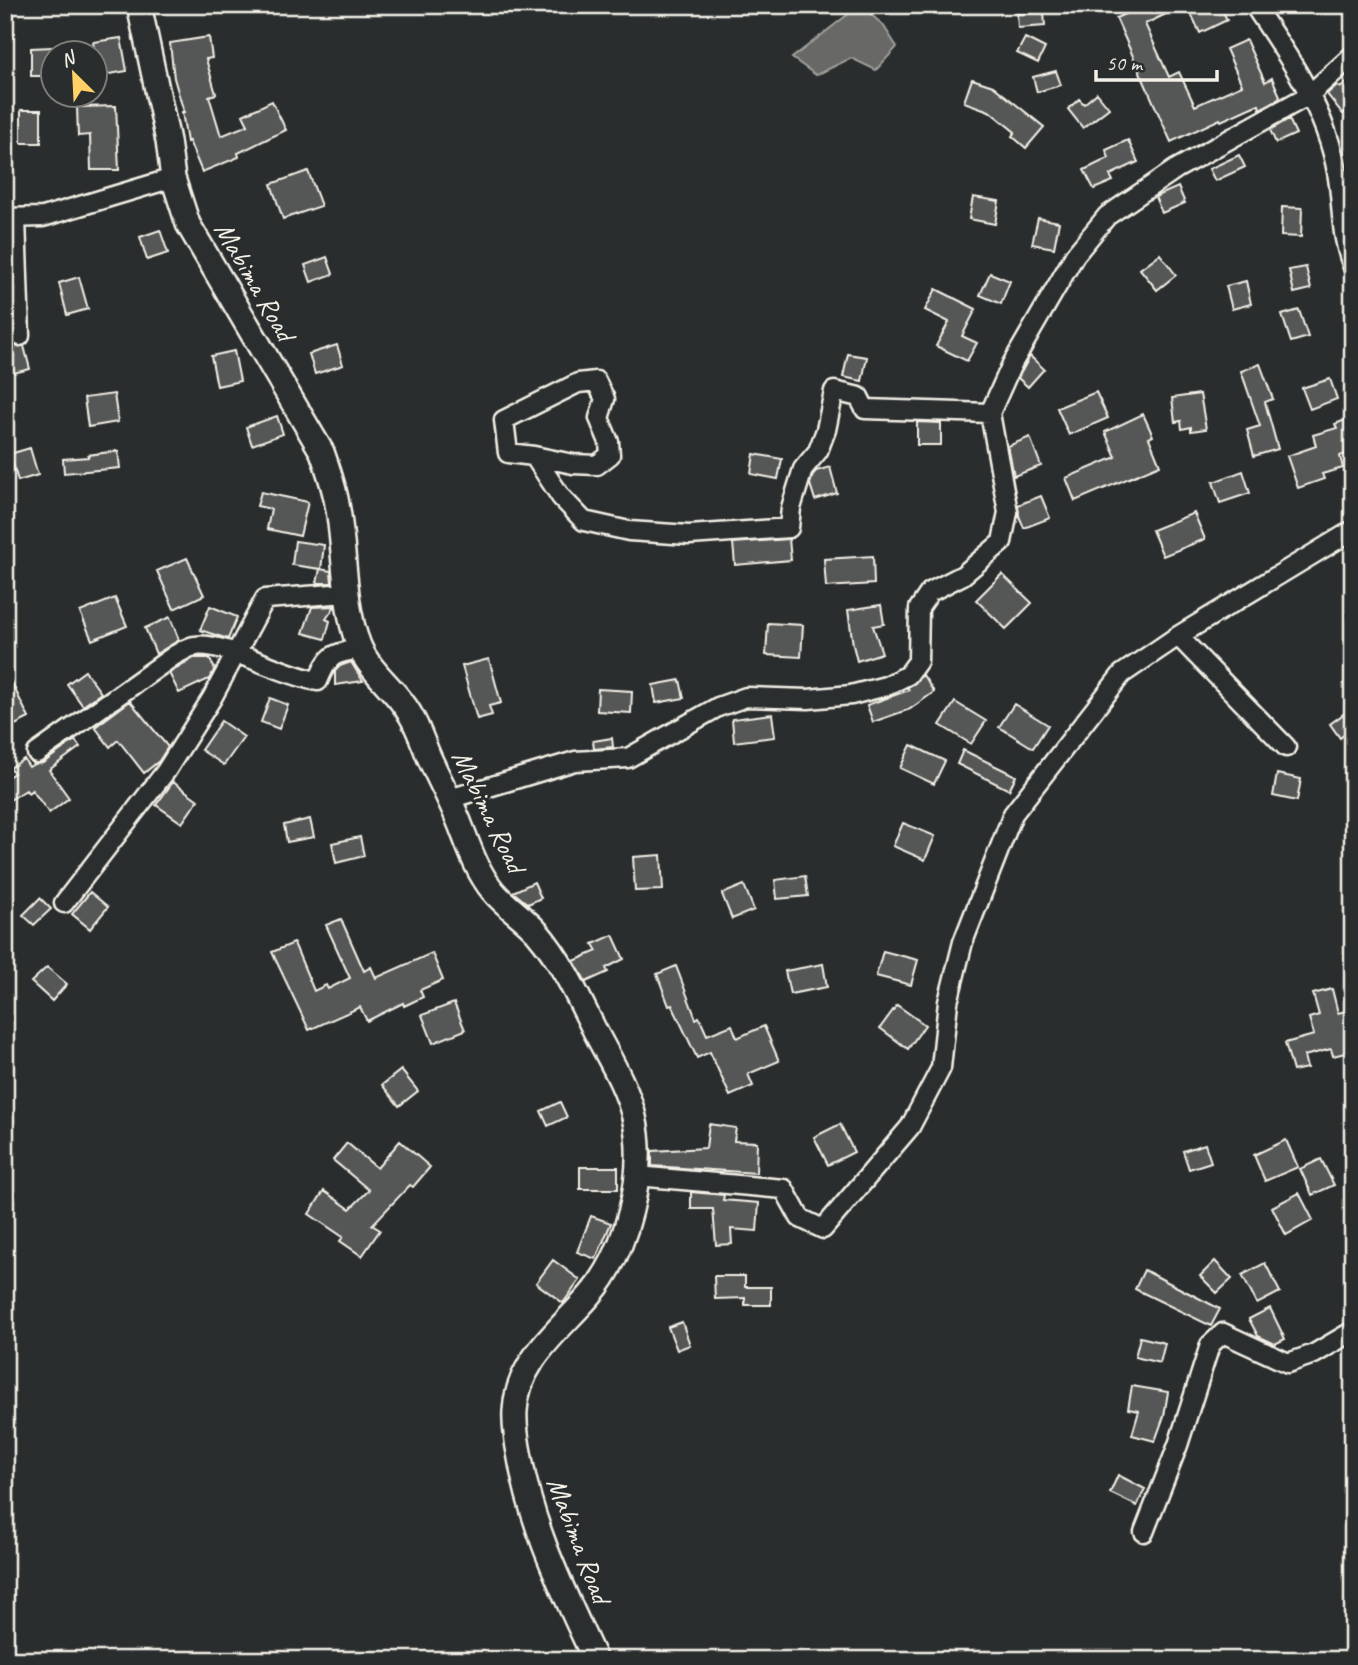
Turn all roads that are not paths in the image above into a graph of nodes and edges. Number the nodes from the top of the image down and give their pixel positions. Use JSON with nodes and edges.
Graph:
{"nodes":[{"id":1,"x":139,"y":5,"type":"edge"},
{"id":2,"x":1254,"y":5,"type":"edge"},
{"id":3,"x":1353,"y":55,"type":"edge"},
{"id":4,"x":1309,"y":95,"type":"junction"},
{"id":5,"x":173,"y":178,"type":"junction"},
{"id":6,"x":11,"y":218,"type":"edge"},
{"id":7,"x":1353,"y":267,"type":"edge"},
{"id":8,"x":20,"y":336,"type":"dead end"},
{"id":9,"x":990,"y":414,"type":"junction"},
{"id":10,"x":534,"y":456,"type":"junction"},
{"id":11,"x":1353,"y":530,"type":"edge"},
{"id":12,"x":347,"y":593,"type":"junction"},
{"id":13,"x":1178,"y":636,"type":"junction"},
{"id":14,"x":361,"y":649,"type":"junction"},
{"id":15,"x":235,"y":654,"type":"junction"},
{"id":16,"x":1286,"y":747,"type":"dead end"},
{"id":17,"x":37,"y":753,"type":"dead end"},
{"id":18,"x":449,"y":799,"type":"junction"},
{"id":19,"x":64,"y":903,"type":"dead end"},
{"id":20,"x":638,"y":1176,"type":"junction"},
{"id":21,"x":1353,"y":1331,"type":"edge"},
{"id":22,"x":1144,"y":1532,"type":"dead end"},
{"id":23,"x":595,"y":1660,"type":"edge"}],
"edges":[{"from":1,"to":5,"type":"main road","name":"Mabima Road"},
{"from":2,"to":4,"type":"street"},
{"from":3,"to":4,"type":"street"},
{"from":4,"to":7,"type":"street"},
{"from":4,"to":9,"type":"street"},
{"from":5,"to":6,"type":"street"},
{"from":5,"to":12,"type":"main road","name":"Mabima Road"},
{"from":6,"to":8,"type":"street"},
{"from":9,"to":10,"type":"street"},
{"from":9,"to":18,"type":"street"},
{"from":10,"to":10,"type":"street"},
{"from":11,"to":13,"type":"street"},
{"from":12,"to":14,"type":"main road","name":"Mabima Road"},
{"from":12,"to":15,"type":"street"},
{"from":13,"to":16,"type":"street"},
{"from":13,"to":20,"type":"street"},
{"from":14,"to":15,"type":"street"},
{"from":14,"to":18,"type":"main road","name":"Mabima Road"},
{"from":15,"to":17,"type":"street"},
{"from":15,"to":19,"type":"street"},
{"from":18,"to":20,"type":"main road","name":"Mabima Road"},
{"from":20,"to":23,"type":"main road","name":"Mabima Road"},
{"from":21,"to":22,"type":"street"}]}
